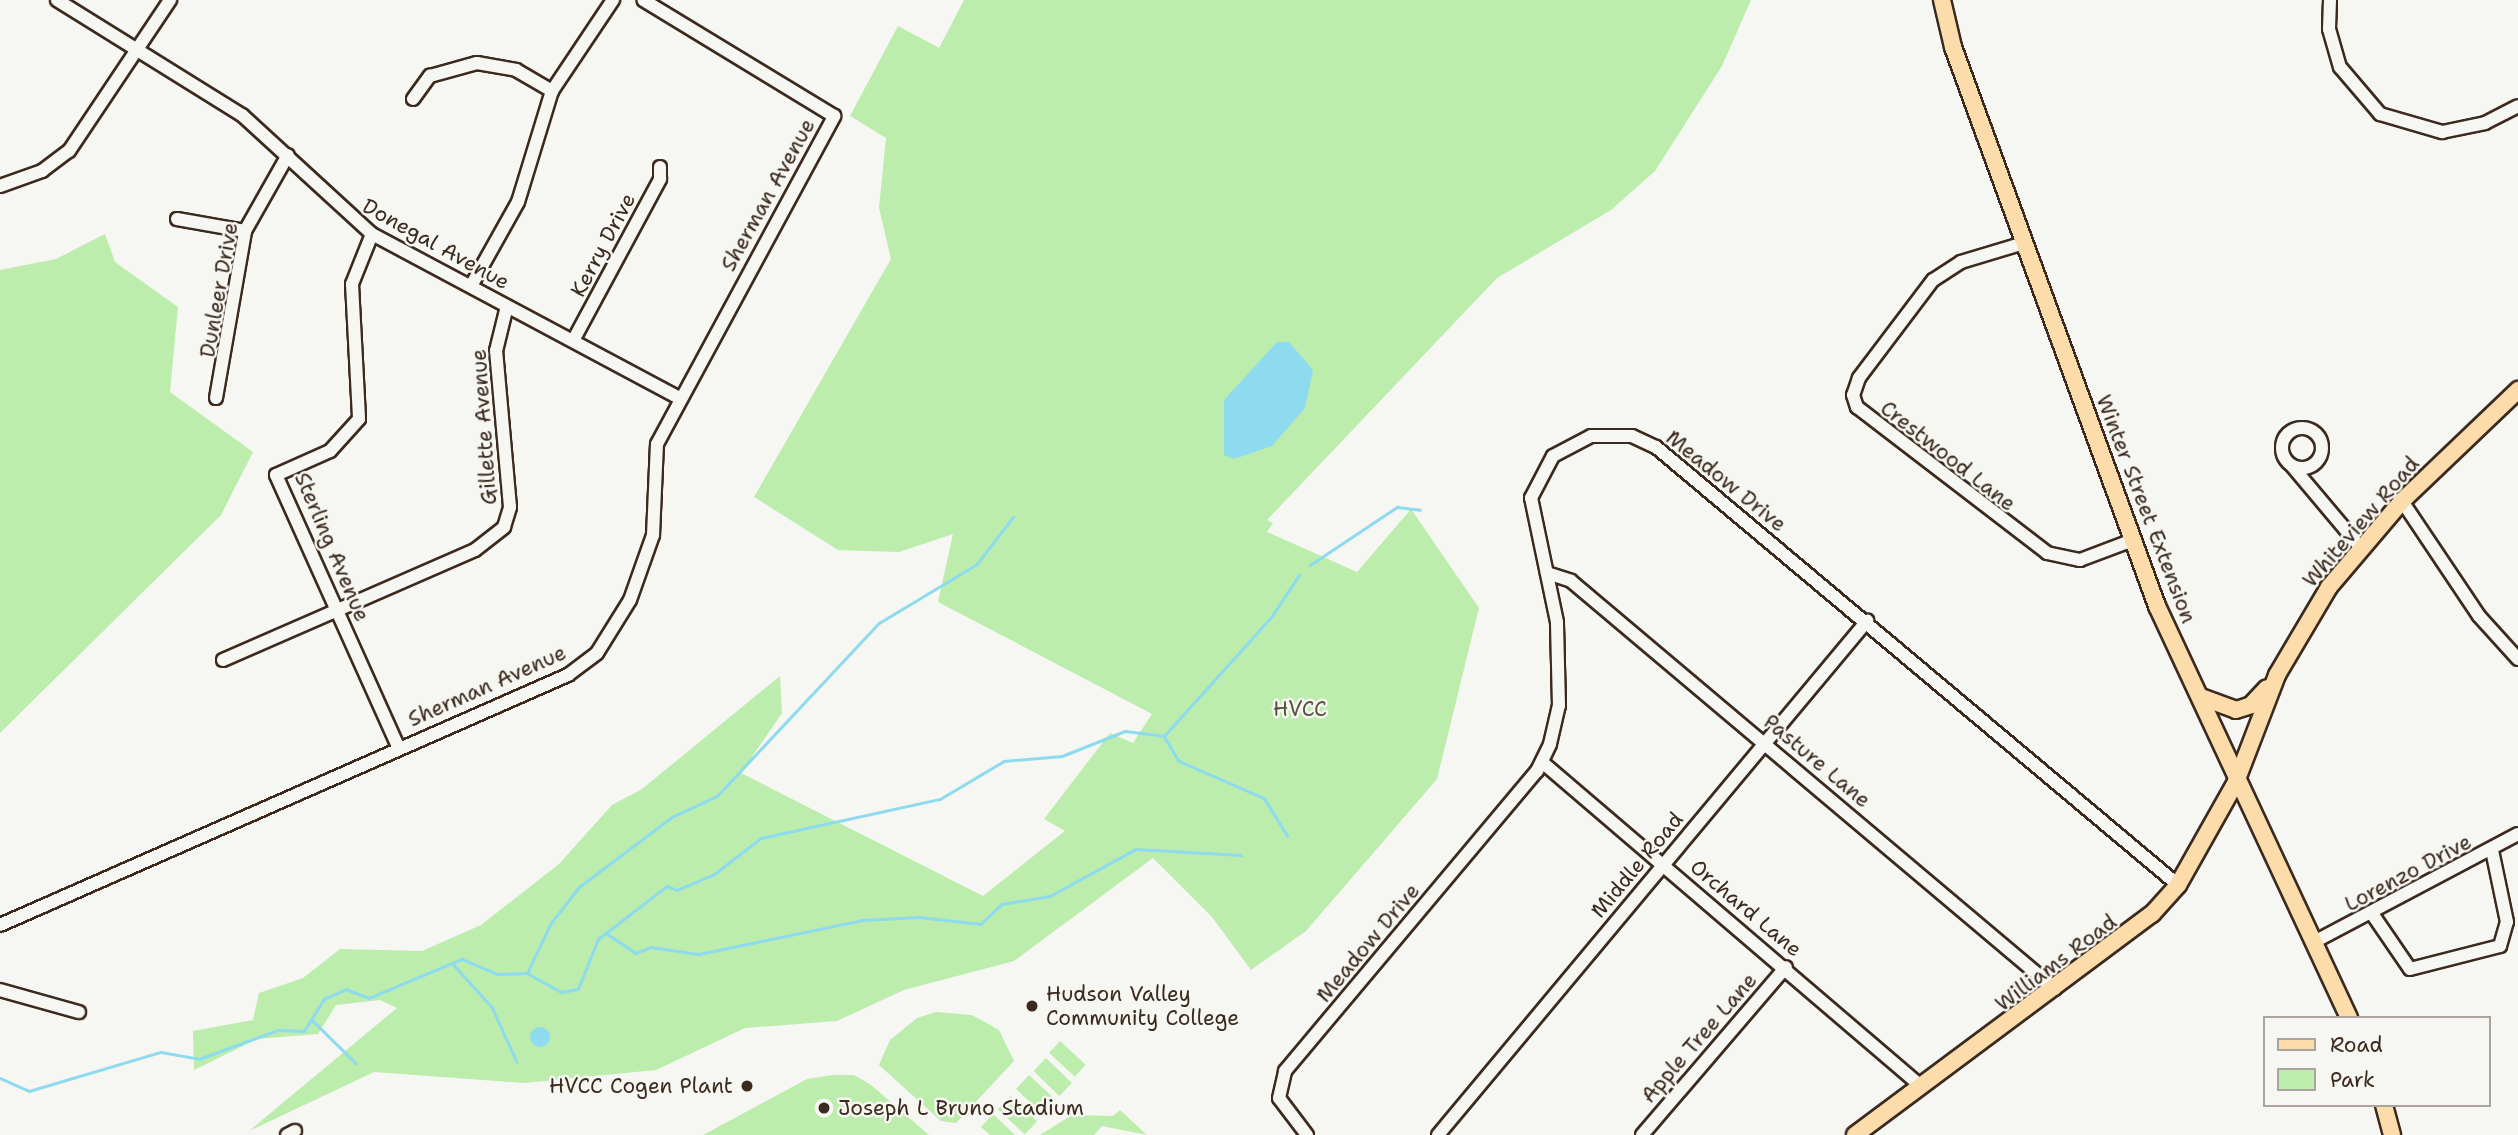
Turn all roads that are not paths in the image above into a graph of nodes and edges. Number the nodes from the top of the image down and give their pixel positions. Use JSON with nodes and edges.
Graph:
{"nodes":[{"id":1,"x":57,"y":0,"type":"edge"},
{"id":2,"x":170,"y":0,"type":"edge"},
{"id":3,"x":613,"y":0,"type":"edge"},
{"id":4,"x":643,"y":0,"type":"edge"},
{"id":5,"x":1942,"y":0,"type":"edge"},
{"id":6,"x":2330,"y":0,"type":"edge"},
{"id":7,"x":139,"y":50,"type":"junction"},
{"id":8,"x":552,"y":91,"type":"junction"},
{"id":9,"x":412,"y":99,"type":"dead end"},
{"id":10,"x":2518,"y":106,"type":"edge"},
{"id":11,"x":288,"y":155,"type":"junction"},
{"id":12,"x":660,"y":167,"type":"dead end"},
{"id":13,"x":0,"y":186,"type":"edge"},
{"id":14,"x":177,"y":219,"type":"dead end"},
{"id":15,"x":246,"y":231,"type":"junction"},
{"id":16,"x":372,"y":234,"type":"junction"},
{"id":17,"x":2024,"y":243,"type":"junction"},
{"id":18,"x":471,"y":286,"type":"junction"},
{"id":19,"x":507,"y":306,"type":"junction"},
{"id":20,"x":574,"y":339,"type":"junction"},
{"id":21,"x":2518,"y":390,"type":"edge"},
{"id":22,"x":216,"y":398,"type":"dead end"},
{"id":23,"x":679,"y":398,"type":"junction"},
{"id":24,"x":2292,"y":466,"type":"dead end"},
{"id":25,"x":2402,"y":501,"type":"junction"},
{"id":26,"x":2133,"y":540,"type":"junction"},
{"id":27,"x":2361,"y":548,"type":"junction"},
{"id":28,"x":1547,"y":573,"type":"junction"},
{"id":29,"x":337,"y":608,"type":"junction"},
{"id":30,"x":1867,"y":621,"type":"junction"},
{"id":31,"x":2518,"y":659,"type":"edge"},
{"id":32,"x":223,"y":660,"type":"dead end"},
{"id":33,"x":2277,"y":675,"type":"junction"},
{"id":34,"x":2201,"y":697,"type":"junction"},
{"id":35,"x":1766,"y":743,"type":"junction"},
{"id":36,"x":398,"y":747,"type":"junction"},
{"id":37,"x":1542,"y":762,"type":"junction"},
{"id":38,"x":2236,"y":782,"type":"junction"},
{"id":39,"x":2518,"y":834,"type":"edge"},
{"id":40,"x":2492,"y":850,"type":"junction"},
{"id":41,"x":1663,"y":864,"type":"junction"},
{"id":42,"x":2178,"y":885,"type":"junction"},
{"id":43,"x":2373,"y":915,"type":"junction"},
{"id":44,"x":0,"y":925,"type":"edge"},
{"id":45,"x":2314,"y":942,"type":"junction"},
{"id":46,"x":1786,"y":967,"type":"junction"},
{"id":47,"x":2055,"y":989,"type":"junction"},
{"id":48,"x":0,"y":990,"type":"edge"},
{"id":49,"x":79,"y":1012,"type":"dead end"},
{"id":50,"x":2348,"y":1016,"type":"edge"},
{"id":51,"x":1922,"y":1087,"type":"junction"},
{"id":52,"x":2385,"y":1107,"type":"edge"},
{"id":53,"x":1307,"y":1135,"type":"edge"},
{"id":54,"x":1438,"y":1135,"type":"edge"},
{"id":55,"x":1642,"y":1135,"type":"edge"},
{"id":56,"x":1856,"y":1135,"type":"edge"},
{"id":57,"x":2392,"y":1135,"type":"edge"}],
"edges":[{"from":1,"to":7,"type":"street","name":"Donegal Avenue"},
{"from":2,"to":7,"type":"street"},
{"from":3,"to":8,"type":"street"},
{"from":4,"to":23,"type":"street","name":"Sherman Avenue"},
{"from":5,"to":17,"type":"main road","name":"Winter Street Extension"},
{"from":6,"to":10,"type":"street"},
{"from":7,"to":11,"type":"street","name":"Donegal Avenue"},
{"from":7,"to":13,"type":"street"},
{"from":8,"to":9,"type":"street"},
{"from":8,"to":18,"type":"street"},
{"from":11,"to":15,"type":"street","name":"Dunleer Drive"},
{"from":11,"to":16,"type":"street","name":"Donegal Avenue"},
{"from":12,"to":20,"type":"street","name":"Kerry Drive"},
{"from":14,"to":15,"type":"street"},
{"from":15,"to":22,"type":"street","name":"Dunleer Drive"},
{"from":16,"to":18,"type":"street","name":"Donegal Avenue"},
{"from":16,"to":29,"type":"street","name":"Sterling Avenue"},
{"from":17,"to":26,"type":"main road","name":"Winter Street Extension"},
{"from":17,"to":26,"type":"street","name":"Crestwood Lane"},
{"from":18,"to":19,"type":"street","name":"Donegal Avenue"},
{"from":19,"to":20,"type":"street","name":"Donegal Avenue"},
{"from":19,"to":29,"type":"street","name":"Gillette Avenue"},
{"from":20,"to":23,"type":"street","name":"Donegal Avenue"},
{"from":21,"to":25,"type":"main road","name":"Whiteview Road"},
{"from":23,"to":36,"type":"street","name":"Sherman Avenue"},
{"from":24,"to":27,"type":"street"},
{"from":25,"to":27,"type":"main road","name":"Whiteview Road"},
{"from":25,"to":31,"type":"street"},
{"from":26,"to":34,"type":"main road","name":"Winter Street Extension"},
{"from":27,"to":33,"type":"main road","name":"Whiteview Road"},
{"from":28,"to":30,"type":"street","name":"Meadow Drive"},
{"from":28,"to":35,"type":"street","name":"Pasture Lane"},
{"from":28,"to":37,"type":"street","name":"Meadow Drive"},
{"from":29,"to":32,"type":"street","name":"Gillette Avenue"},
{"from":29,"to":36,"type":"street","name":"Sterling Avenue"},
{"from":30,"to":35,"type":"street","name":"Middle Road"},
{"from":30,"to":42,"type":"street","name":"Meadow Drive"},
{"from":33,"to":34,"type":"main road"},
{"from":33,"to":38,"type":"main road","name":"Whiteview Road"},
{"from":34,"to":38,"type":"main road","name":"Winter Street Extension"},
{"from":35,"to":41,"type":"street","name":"Middle Road"},
{"from":35,"to":47,"type":"street","name":"Pasture Lane"},
{"from":36,"to":44,"type":"street","name":"Sherman Avenue"},
{"from":37,"to":41,"type":"street","name":"Orchard Lane"},
{"from":37,"to":53,"type":"street","name":"Meadow Drive"},
{"from":38,"to":42,"type":"main road","name":"Williams Road"},
{"from":38,"to":45,"type":"main road","name":"Winter Street Extension"},
{"from":39,"to":40,"type":"street","name":"Lorenzo Drive"},
{"from":40,"to":43,"type":"street","name":"Lorenzo Drive"},
{"from":40,"to":43,"type":"street"},
{"from":41,"to":46,"type":"street","name":"Orchard Lane"},
{"from":41,"to":54,"type":"street","name":"Middle Road"},
{"from":42,"to":47,"type":"main road","name":"Williams Road"},
{"from":43,"to":45,"type":"street","name":"Lorenzo Drive"},
{"from":45,"to":50,"type":"main road","name":"Winter Street Extension"},
{"from":46,"to":51,"type":"street","name":"Orchard Lane"},
{"from":46,"to":55,"type":"street","name":"Apple Tree Lane"},
{"from":47,"to":51,"type":"main road","name":"Williams Road"},
{"from":48,"to":49,"type":"street"},
{"from":51,"to":56,"type":"main road","name":"Williams Road"},
{"from":52,"to":57,"type":"main road"}]}
